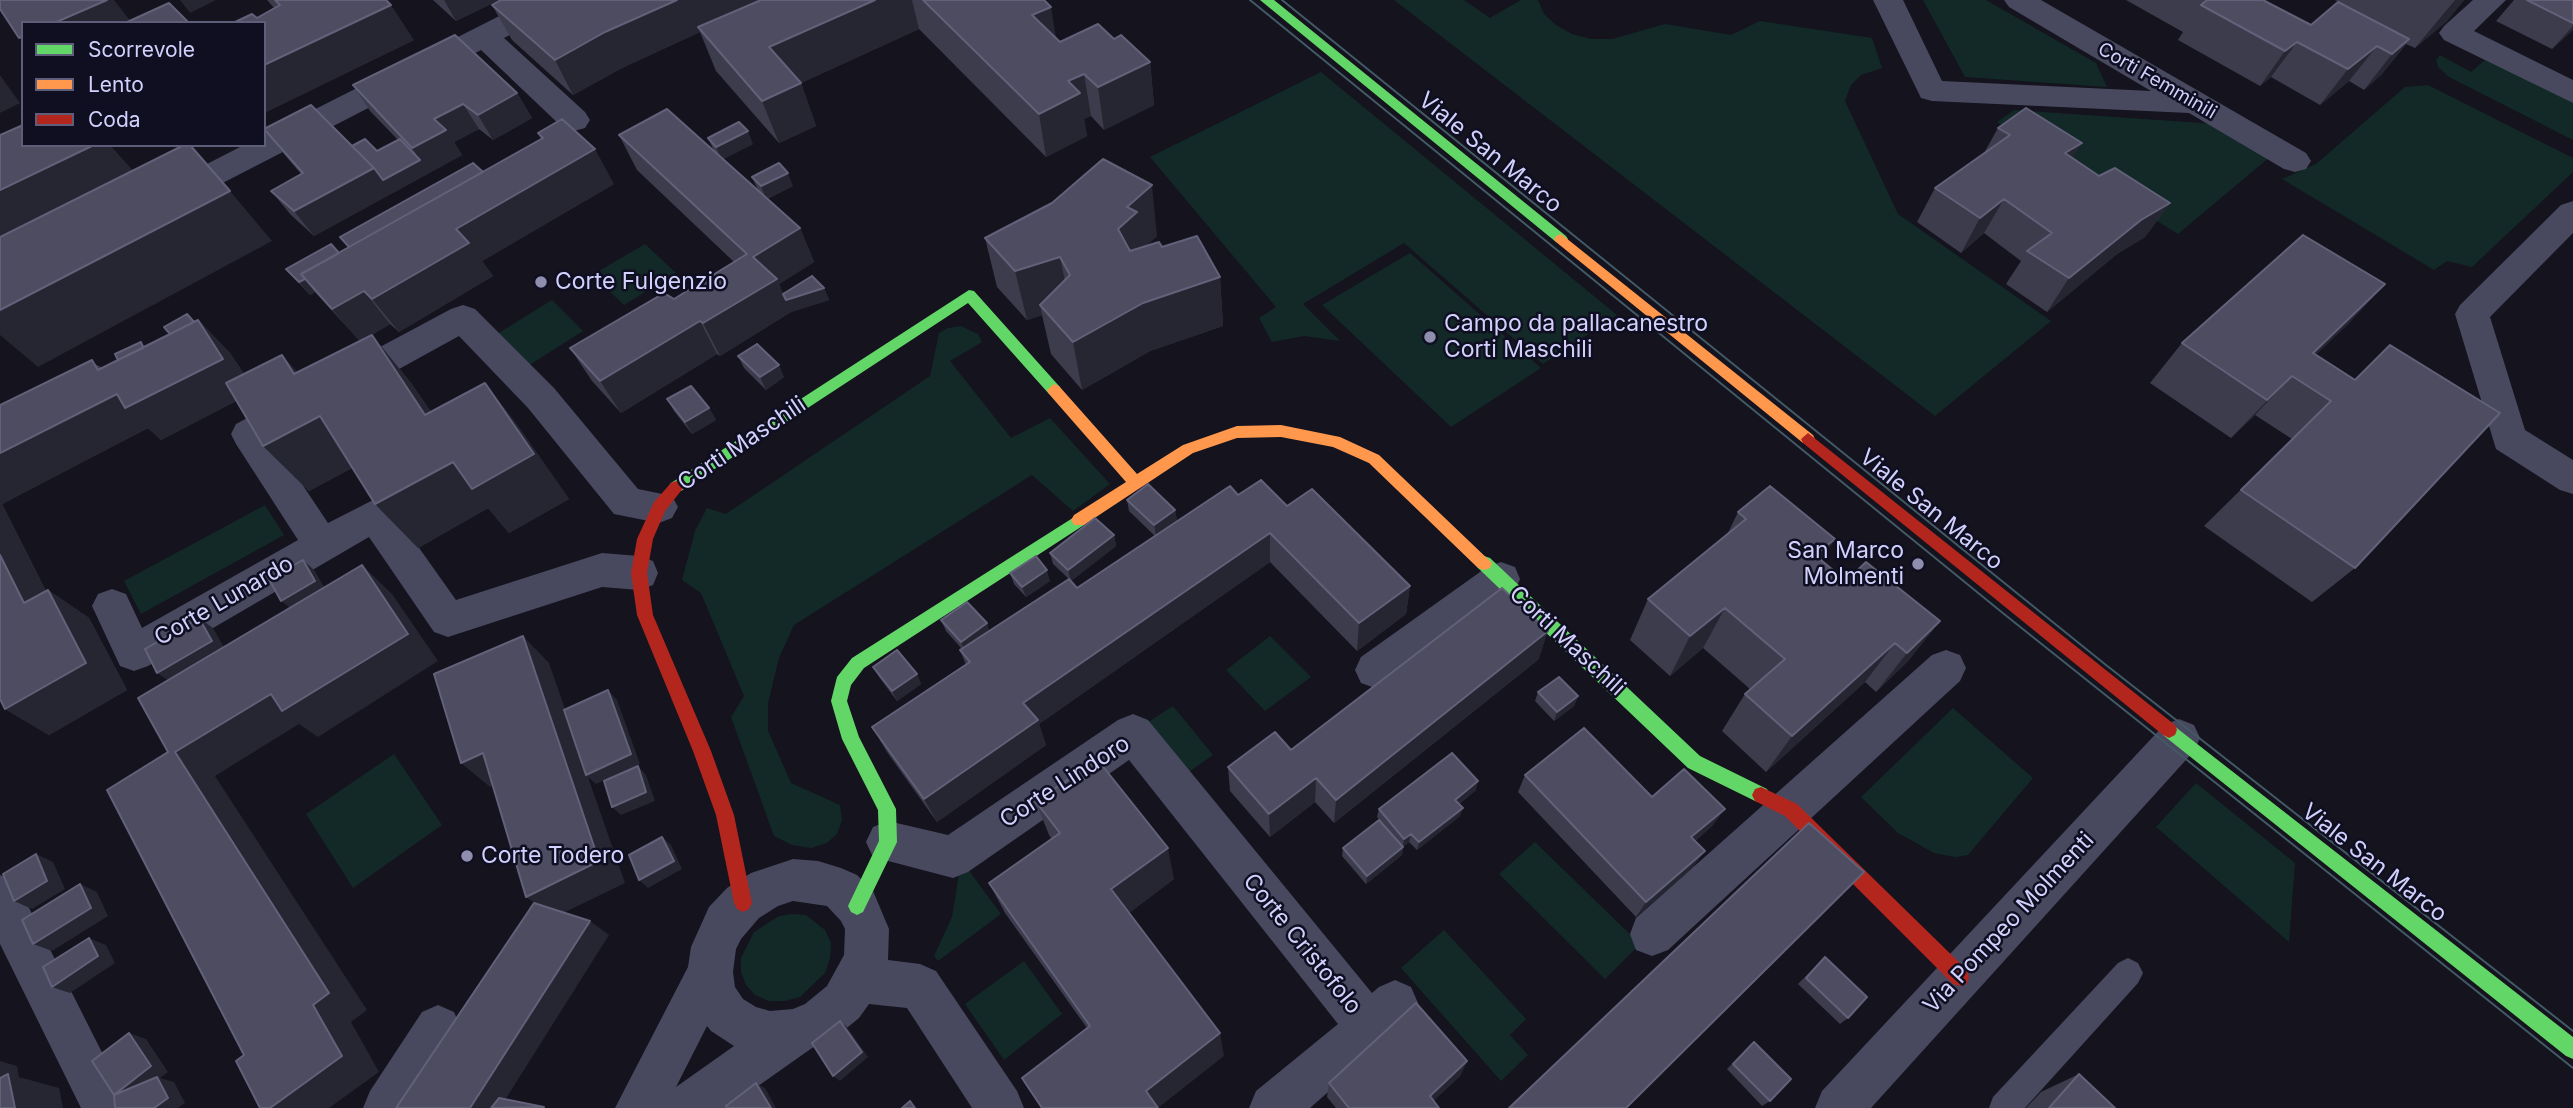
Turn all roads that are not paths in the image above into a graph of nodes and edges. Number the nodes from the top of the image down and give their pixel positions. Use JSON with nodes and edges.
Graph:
{"nodes":[{"id":1,"x":554,"y":0,"type":"edge"},
{"id":2,"x":1266,"y":0,"type":"edge"},
{"id":3,"x":1888,"y":0,"type":"edge"},
{"id":4,"x":2019,"y":0,"type":"edge"},
{"id":5,"x":2491,"y":0,"type":"edge"},
{"id":6,"x":484,"y":36,"type":"junction"},
{"id":7,"x":2573,"y":93,"type":"edge"},
{"id":8,"x":2194,"y":103,"type":"junction"},
{"id":9,"x":574,"y":120,"type":"dead end"},
{"id":10,"x":2295,"y":161,"type":"dead end"},
{"id":11,"x":2573,"y":213,"type":"edge"},
{"id":12,"x":137,"y":214,"type":"edge"},
{"id":13,"x":2573,"y":479,"type":"edge"},
{"id":14,"x":1136,"y":483,"type":"junction"},
{"id":15,"x":659,"y":507,"type":"junction"},
{"id":16,"x":322,"y":545,"type":"junction"},
{"id":17,"x":639,"y":573,"type":"junction"},
{"id":18,"x":1501,"y":579,"type":"junction"},
{"id":19,"x":112,"y":606,"type":"dead end"},
{"id":20,"x":1946,"y":668,"type":"dead end"},
{"id":21,"x":1375,"y":670,"type":"dead end"},
{"id":22,"x":2179,"y":738,"type":"junction"},
{"id":23,"x":1791,"y":810,"type":"junction"},
{"id":24,"x":888,"y":842,"type":"junction"},
{"id":25,"x":1235,"y":860,"type":"joint"},
{"id":26,"x":0,"y":897,"type":"edge"},
{"id":27,"x":743,"y":903,"type":"junction"},
{"id":28,"x":857,"y":906,"type":"junction"},
{"id":29,"x":1652,"y":934,"type":"dead end"},
{"id":30,"x":710,"y":972,"type":"junction"},
{"id":31,"x":2128,"y":973,"type":"dead end"},
{"id":32,"x":1960,"y":976,"type":"junction"},
{"id":33,"x":858,"y":980,"type":"junction"},
{"id":34,"x":438,"y":1028,"type":"dead end"},
{"id":35,"x":796,"y":1032,"type":"junction"},
{"id":36,"x":2573,"y":1049,"type":"edge"},
{"id":37,"x":106,"y":1108,"type":"edge"},
{"id":38,"x":387,"y":1108,"type":"edge"},
{"id":39,"x":639,"y":1108,"type":"edge"},
{"id":40,"x":686,"y":1108,"type":"edge"},
{"id":41,"x":1000,"y":1108,"type":"edge"},
{"id":42,"x":1273,"y":1108,"type":"edge"},
{"id":43,"x":1839,"y":1108,"type":"edge"},
{"id":44,"x":2004,"y":1108,"type":"edge"}],
"edges":[{"from":1,"to":6,"type":"street"},
{"from":2,"to":22,"type":"street","name":"Viale San Marco"},
{"from":3,"to":8,"type":"street"},
{"from":4,"to":8,"type":"street","name":"Corti Femminili"},
{"from":5,"to":7,"type":"street"},
{"from":6,"to":9,"type":"street"},
{"from":6,"to":12,"type":"street"},
{"from":8,"to":10,"type":"street","name":"Corti Femminili"},
{"from":11,"to":13,"type":"street"},
{"from":14,"to":15,"type":"street","name":"Corti Maschili"},
{"from":14,"to":18,"type":"street","name":"Corti Maschili"},
{"from":14,"to":24,"type":"street","name":"Corti Maschili"},
{"from":15,"to":16,"type":"street"},
{"from":15,"to":17,"type":"street","name":"Corti Maschili"},
{"from":16,"to":17,"type":"street","name":"Corte Lunardo"},
{"from":16,"to":19,"type":"street","name":"Corte Lunardo"},
{"from":17,"to":27,"type":"street","name":"Corti Maschili"},
{"from":18,"to":21,"type":"street"},
{"from":18,"to":23,"type":"street","name":"Corti Maschili"},
{"from":20,"to":23,"type":"street"},
{"from":22,"to":32,"type":"street","name":"Via Pompeo Molmenti"},
{"from":22,"to":36,"type":"street","name":"Viale San Marco"},
{"from":23,"to":29,"type":"street"},
{"from":23,"to":32,"type":"street","name":"Corti Maschili"},
{"from":24,"to":25,"type":"street","name":"Corte Lindoro"},
{"from":24,"to":28,"type":"street","name":"Corti Maschili"},
{"from":25,"to":42,"type":"street","name":"Corte Cristofolo"},
{"from":26,"to":37,"type":"street"},
{"from":27,"to":28,"type":"street"},
{"from":27,"to":30,"type":"street"},
{"from":28,"to":33,"type":"street"},
{"from":30,"to":35,"type":"street"},
{"from":30,"to":39,"type":"street"},
{"from":31,"to":44,"type":"lane"},
{"from":32,"to":43,"type":"street","name":"Via Pompeo Molmenti"},
{"from":33,"to":35,"type":"street"},
{"from":33,"to":41,"type":"street"},
{"from":34,"to":38,"type":"street"},
{"from":35,"to":40,"type":"street"}]}
